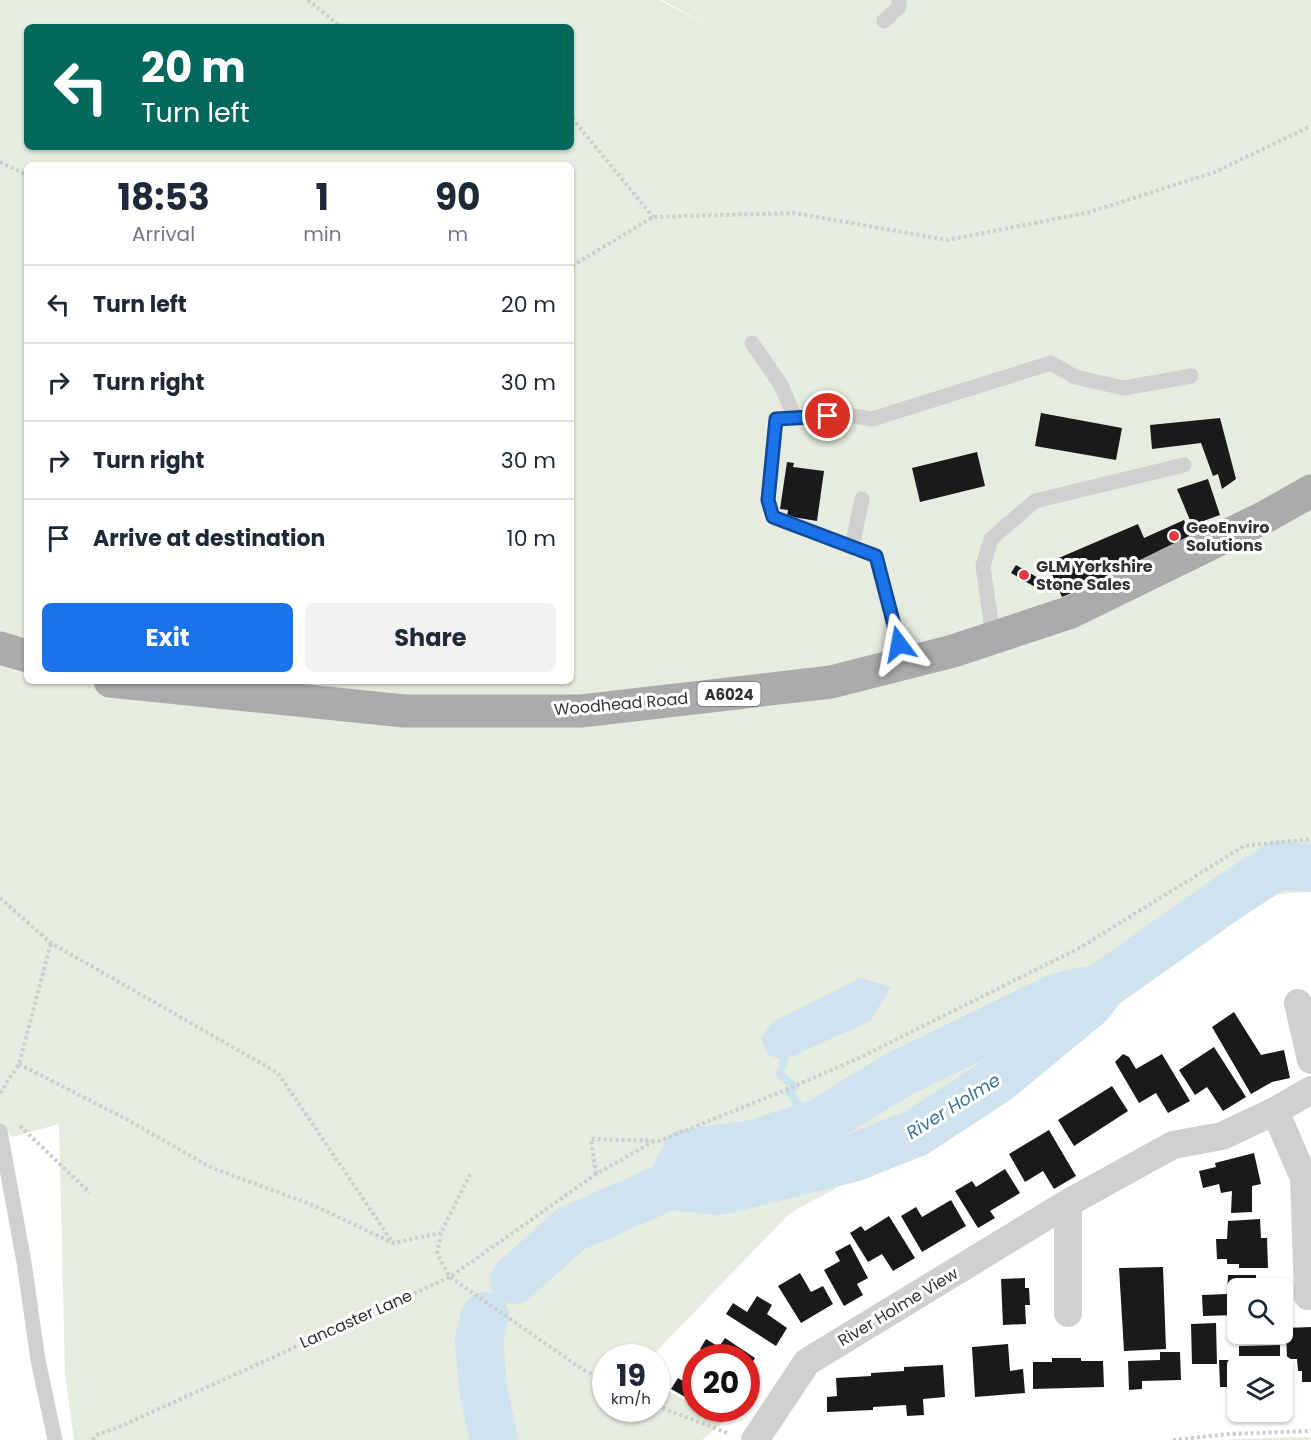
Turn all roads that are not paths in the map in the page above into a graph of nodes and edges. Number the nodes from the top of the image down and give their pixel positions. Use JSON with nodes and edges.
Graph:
{"nodes":[{"id":1,"x":899,"y":0,"type":"edge"},
{"id":2,"x":884,"y":21,"type":"dead end"},
{"id":3,"x":752,"y":343,"type":"dead end"},
{"id":4,"x":1191,"y":376,"type":"dead end"},
{"id":5,"x":795,"y":418,"type":"junction"},
{"id":6,"x":1184,"y":465,"type":"dead end"},
{"id":7,"x":1311,"y":491,"type":"edge"},
{"id":8,"x":862,"y":499,"type":"dead end"},
{"id":9,"x":852,"y":547,"type":"junction"},
{"id":10,"x":993,"y":637,"type":"junction"},
{"id":11,"x":0,"y":648,"type":"edge"},
{"id":12,"x":24,"y":655,"type":"edge"},
{"id":13,"x":903,"y":663,"type":"junction"},
{"id":14,"x":139,"y":684,"type":"edge"},
{"id":15,"x":1298,"y":1003,"type":"dead end"},
{"id":16,"x":1311,"y":1060,"type":"edge"},
{"id":17,"x":1311,"y":1090,"type":"edge"},
{"id":18,"x":1275,"y":1111,"type":"junction"},
{"id":19,"x":0,"y":1131,"type":"edge"},
{"id":20,"x":1068,"y":1203,"type":"junction"},
{"id":21,"x":1308,"y":1296,"type":"dead end"},
{"id":22,"x":1068,"y":1313,"type":"dead end"},
{"id":23,"x":744,"y":1438,"type":"edge"},
{"id":24,"x":55,"y":1440,"type":"edge"}],
"edges":[{"from":1,"to":2,"type":"lane"},
{"from":3,"to":5,"type":"lane"},
{"from":4,"to":5,"type":"lane"},
{"from":5,"to":9,"type":"lane"},
{"from":6,"to":10,"type":"lane"},
{"from":7,"to":10,"type":"main road","name":"Woodhead Road","number":"A6024"},
{"from":8,"to":9,"type":"lane"},
{"from":9,"to":13,"type":"lane"},
{"from":10,"to":13,"type":"main road","name":"Woodhead Road","number":"A6024"},
{"from":11,"to":12,"type":"main road"},
{"from":13,"to":14,"type":"main road","name":"Woodhead Road","number":"A6024"},
{"from":15,"to":16,"type":"street"},
{"from":17,"to":18,"type":"street","name":"River Holme View"},
{"from":18,"to":20,"type":"street","name":"River Holme View"},
{"from":18,"to":21,"type":"street"},
{"from":19,"to":24,"type":"lane"},
{"from":20,"to":22,"type":"street"},
{"from":20,"to":23,"type":"street","name":"River Holme View"}]}
